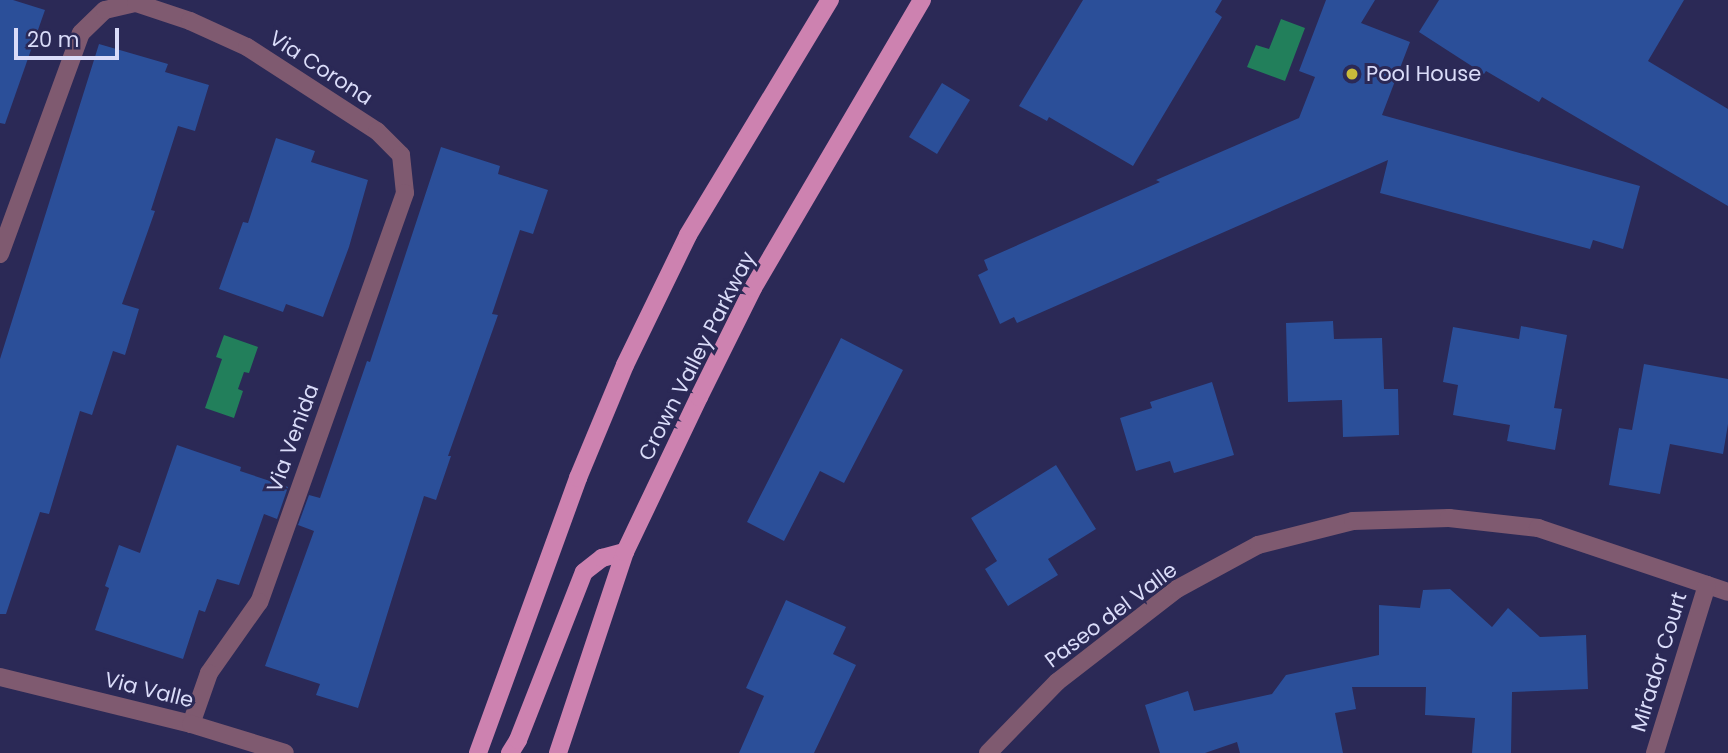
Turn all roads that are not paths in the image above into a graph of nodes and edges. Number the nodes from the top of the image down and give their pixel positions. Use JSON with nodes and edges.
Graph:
{"nodes":[{"id":1,"x":830,"y":0,"type":"edge"},
{"id":2,"x":922,"y":0,"type":"edge"},
{"id":3,"x":401,"y":155,"type":"joint"},
{"id":4,"x":0,"y":254,"type":"edge"},
{"id":5,"x":625,"y":552,"type":"junction"},
{"id":6,"x":1707,"y":585,"type":"junction"},
{"id":7,"x":1728,"y":592,"type":"edge"},
{"id":8,"x":0,"y":677,"type":"edge"},
{"id":9,"x":191,"y":724,"type":"junction"},
{"id":10,"x":285,"y":753,"type":"edge"},
{"id":11,"x":478,"y":753,"type":"edge"},
{"id":12,"x":510,"y":753,"type":"edge"},
{"id":13,"x":558,"y":753,"type":"edge"},
{"id":14,"x":988,"y":753,"type":"edge"},
{"id":15,"x":1655,"y":753,"type":"edge"}],
"edges":[{"from":1,"to":11,"type":"main road"},
{"from":2,"to":5,"type":"main road","name":"Crown Valley Parkway"},
{"from":3,"to":4,"type":"street","name":"Via Corona"},
{"from":3,"to":9,"type":"street","name":"Via Venida"},
{"from":5,"to":12,"type":"main road"},
{"from":5,"to":13,"type":"main road","name":"Crown Valley Parkway"},
{"from":6,"to":7,"type":"street","name":"Paseo del Valle"},
{"from":6,"to":14,"type":"street","name":"Paseo del Valle"},
{"from":6,"to":15,"type":"street","name":"Mirador Court"},
{"from":8,"to":9,"type":"street","name":"Via Valle"},
{"from":9,"to":10,"type":"street","name":"Via Valle"}]}
